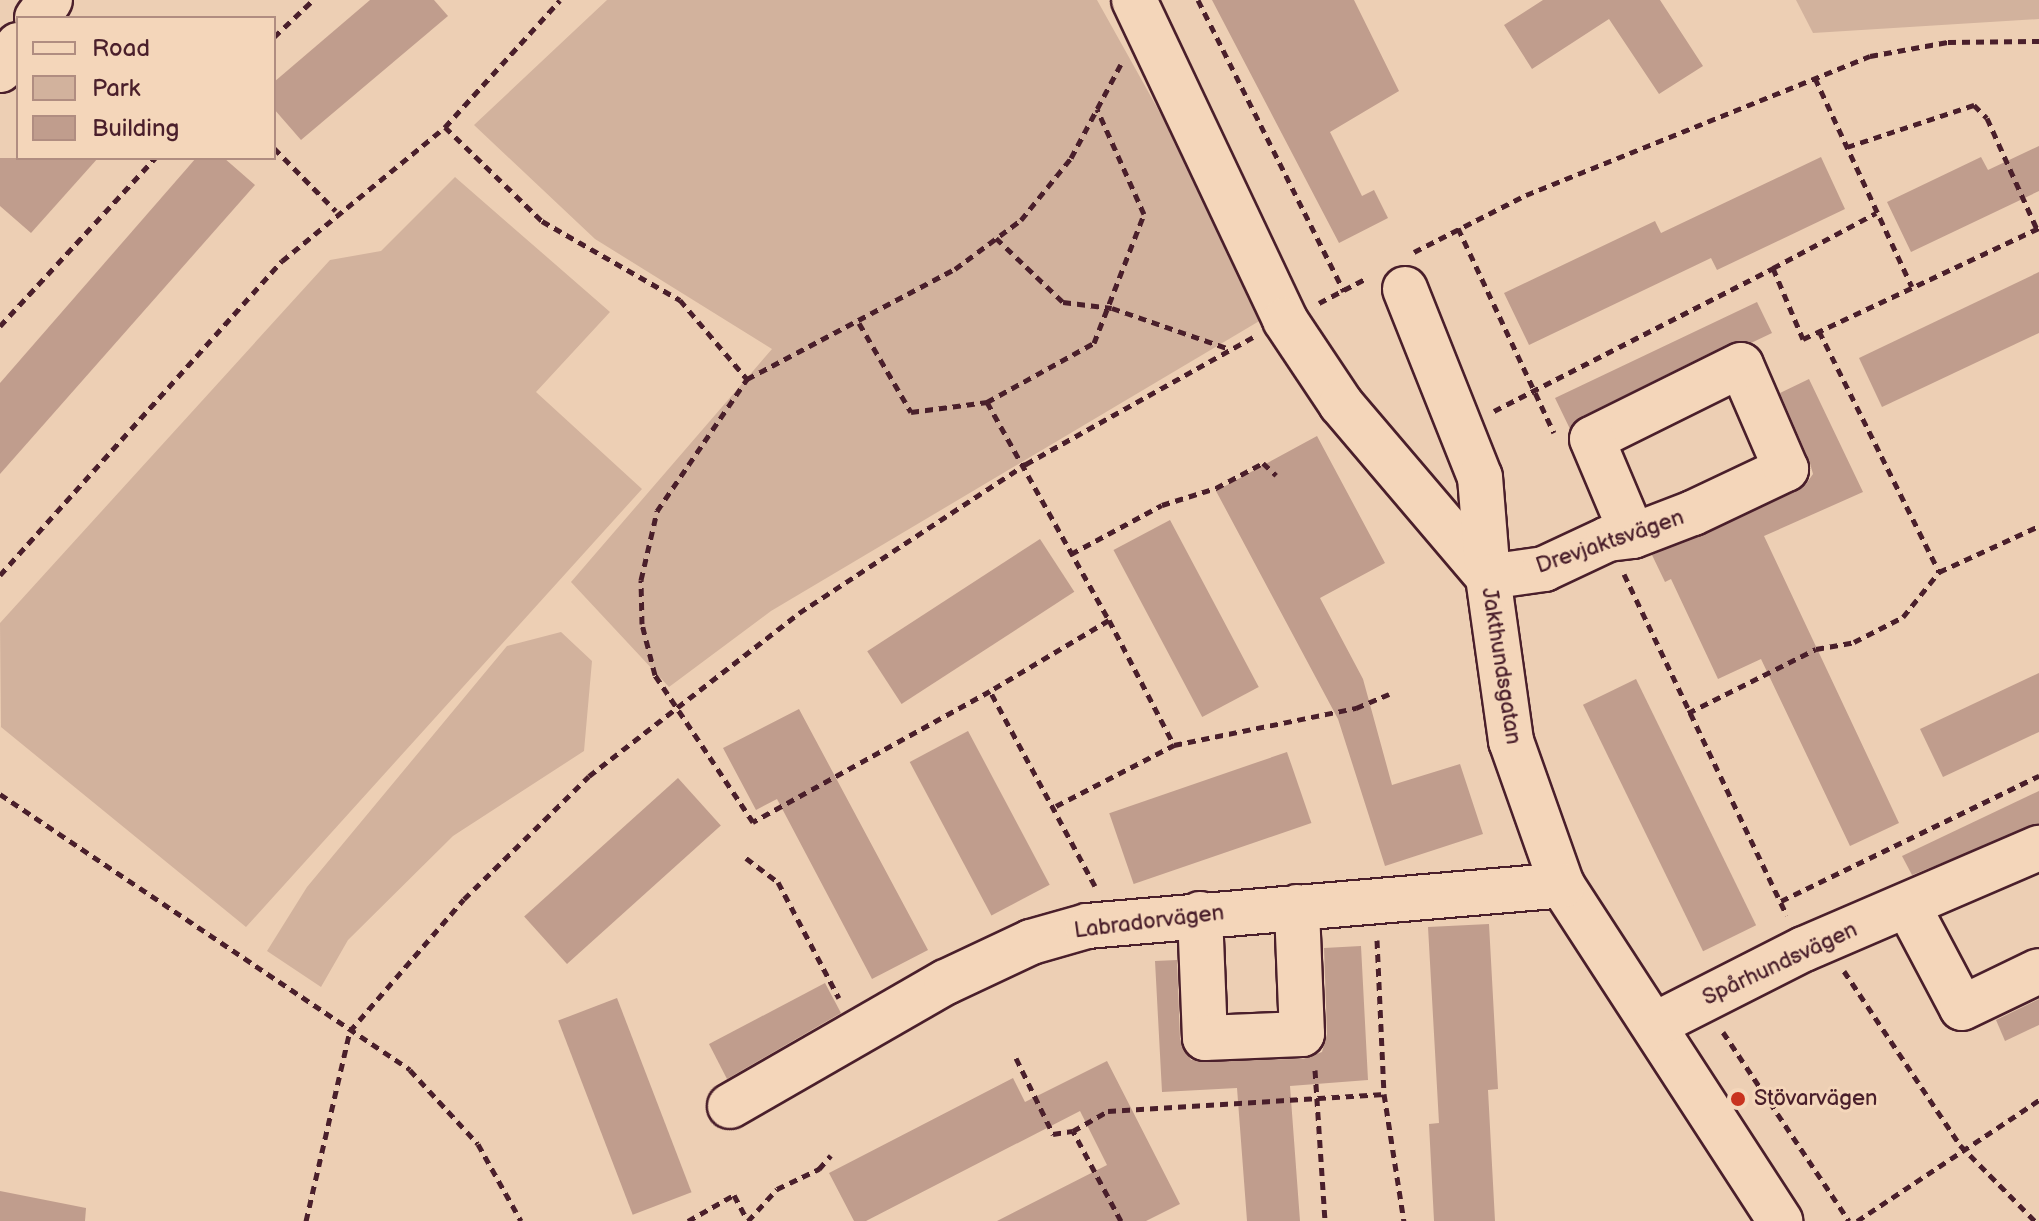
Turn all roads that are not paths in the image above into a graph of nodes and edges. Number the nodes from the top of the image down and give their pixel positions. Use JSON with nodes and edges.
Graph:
{"nodes":[{"id":1,"x":1140,"y":11,"type":"edge"},
{"id":2,"x":16,"y":48,"type":"edge"},
{"id":3,"x":0,"y":70,"type":"edge"},
{"id":4,"x":1405,"y":289,"type":"dead end"},
{"id":5,"x":1620,"y":538,"type":"junction"},
{"id":6,"x":1488,"y":577,"type":"junction"},
{"id":7,"x":2039,"y":848,"type":"edge"},
{"id":8,"x":1562,"y":885,"type":"junction"},
{"id":9,"x":1908,"y":906,"type":"junction"},
{"id":10,"x":1297,"y":907,"type":"junction"},
{"id":11,"x":1200,"y":914,"type":"junction"},
{"id":12,"x":2039,"y":971,"type":"edge"},
{"id":13,"x":1654,"y":1025,"type":"junction"},
{"id":14,"x":730,"y":1106,"type":"dead end"},
{"id":15,"x":1780,"y":1221,"type":"edge"}],
"edges":[{"from":1,"to":6,"type":"street","name":"Jakthundsgatan"},
{"from":2,"to":3,"type":"street"},
{"from":4,"to":6,"type":"street"},
{"from":5,"to":5,"type":"street","name":"Drevjaktsvägen"},
{"from":5,"to":6,"type":"street","name":"Drevjaktsvägen"},
{"from":6,"to":8,"type":"street","name":"Jakthundsgatan"},
{"from":7,"to":9,"type":"street","name":"Spårhundsvägen"},
{"from":8,"to":10,"type":"street","name":"Labradorvägen"},
{"from":8,"to":13,"type":"street","name":"Jakthundsgatan"},
{"from":9,"to":12,"type":"street"},
{"from":9,"to":13,"type":"street","name":"Spårhundsvägen"},
{"from":10,"to":11,"type":"street","name":"Labradorvägen"},
{"from":10,"to":11,"type":"street"},
{"from":11,"to":14,"type":"street","name":"Labradorvägen"},
{"from":13,"to":15,"type":"street","name":"Jakthundsgatan"}]}
